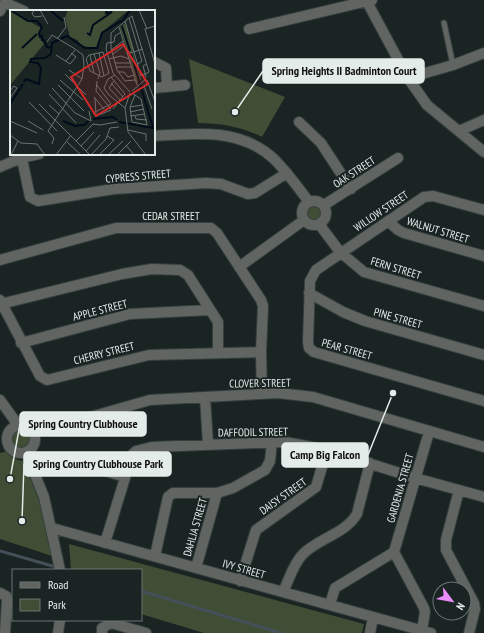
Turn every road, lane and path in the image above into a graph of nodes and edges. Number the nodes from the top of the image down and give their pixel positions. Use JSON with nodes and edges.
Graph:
{"nodes":[{"id":1,"x":368,"y":0,"type":"edge"},
{"id":2,"x":0,"y":10,"type":"edge"},
{"id":3,"x":22,"y":10,"type":"edge"},
{"id":4,"x":444,"y":23,"type":"dead end"},
{"id":5,"x":249,"y":29,"type":"dead end"},
{"id":6,"x":484,"y":53,"type":"edge"},
{"id":7,"x":155,"y":62,"type":"edge"},
{"id":8,"x":453,"y":65,"type":"junction"},
{"id":9,"x":408,"y":78,"type":"junction"},
{"id":10,"x":185,"y":85,"type":"dead end"},
{"id":11,"x":167,"y":87,"type":"junction"},
{"id":12,"x":155,"y":88,"type":"edge"},
{"id":13,"x":484,"y":120,"type":"edge"},
{"id":14,"x":299,"y":122,"type":"dead end"},
{"id":15,"x":459,"y":131,"type":"junction"},
{"id":16,"x":155,"y":136,"type":"edge"},
{"id":17,"x":484,"y":152,"type":"edge"},
{"id":18,"x":21,"y":156,"type":"edge"},
{"id":19,"x":398,"y":158,"type":"dead end"},
{"id":20,"x":0,"y":166,"type":"edge"},
{"id":21,"x":287,"y":173,"type":"junction"},
{"id":22,"x":351,"y":189,"type":"junction"},
{"id":23,"x":309,"y":202,"type":"junction"},
{"id":24,"x":324,"y":205,"type":"junction"},
{"id":25,"x":484,"y":210,"type":"edge"},
{"id":26,"x":304,"y":220,"type":"junction"},
{"id":27,"x":388,"y":221,"type":"junction"},
{"id":28,"x":319,"y":224,"type":"junction"},
{"id":29,"x":340,"y":252,"type":"junction"},
{"id":30,"x":484,"y":256,"type":"edge"},
{"id":31,"x":0,"y":260,"type":"edge"},
{"id":32,"x":239,"y":266,"type":"junction"},
{"id":33,"x":309,"y":293,"type":"junction"},
{"id":34,"x":1,"y":302,"type":"edge"},
{"id":35,"x":484,"y":306,"type":"edge"},
{"id":36,"x":210,"y":310,"type":"junction"},
{"id":37,"x":21,"y":343,"type":"junction"},
{"id":38,"x":218,"y":352,"type":"junction"},
{"id":39,"x":261,"y":352,"type":"junction"},
{"id":40,"x":484,"y":355,"type":"edge"},
{"id":41,"x":262,"y":394,"type":"junction"},
{"id":42,"x":205,"y":397,"type":"junction"},
{"id":43,"x":0,"y":400,"type":"edge"},
{"id":44,"x":484,"y":401,"type":"edge"},
{"id":45,"x":18,"y":425,"type":"junction"},
{"id":46,"x":429,"y":432,"type":"junction"},
{"id":47,"x":34,"y":433,"type":"junction"},
{"id":48,"x":272,"y":442,"type":"junction"},
{"id":49,"x":208,"y":444,"type":"junction"},
{"id":50,"x":4,"y":445,"type":"edge"},
{"id":51,"x":484,"y":447,"type":"edge"},
{"id":52,"x":327,"y":450,"type":"junction"},
{"id":53,"x":26,"y":452,"type":"junction"},
{"id":54,"x":370,"y":463,"type":"junction"},
{"id":55,"x":99,"y":469,"type":"dead end"},
{"id":56,"x":125,"y":477,"type":"junction"},
{"id":57,"x":415,"y":478,"type":"junction"},
{"id":58,"x":459,"y":490,"type":"junction"},
{"id":59,"x":218,"y":493,"type":"junction"},
{"id":60,"x":484,"y":497,"type":"edge"},
{"id":61,"x":52,"y":528,"type":"junction"},
{"id":62,"x":105,"y":543,"type":"junction"},
{"id":63,"x":394,"y":552,"type":"junction"},
{"id":64,"x":154,"y":556,"type":"junction"},
{"id":65,"x":196,"y":568,"type":"junction"},
{"id":66,"x":60,"y":569,"type":"edge"},
{"id":67,"x":240,"y":581,"type":"junction"},
{"id":68,"x":283,"y":592,"type":"junction"},
{"id":69,"x":0,"y":593,"type":"edge"},
{"id":70,"x":330,"y":604,"type":"junction"},
{"id":71,"x":373,"y":617,"type":"junction"},
{"id":72,"x":60,"y":621,"type":"edge"},
{"id":73,"x":102,"y":630,"type":"edge"},
{"id":74,"x":426,"y":632,"type":"edge"},
{"id":75,"x":5,"y":633,"type":"edge"},
{"id":76,"x":58,"y":633,"type":"edge"},
{"id":77,"x":146,"y":633,"type":"edge"},
{"id":78,"x":370,"y":633,"type":"edge"},
{"id":79,"x":469,"y":633,"type":"edge"}],
"edges":[{"from":1,"to":5,"type":"street"},
{"from":1,"to":9,"type":"street"},
{"from":2,"to":3,"type":"street"},
{"from":4,"to":8,"type":"lane"},
{"from":6,"to":8,"type":"street"},
{"from":7,"to":11,"type":"street"},
{"from":8,"to":9,"type":"street"},
{"from":9,"to":15,"type":"street"},
{"from":10,"to":11,"type":"street"},
{"from":11,"to":12,"type":"street"},
{"from":13,"to":15,"type":"street"},
{"from":14,"to":22,"type":"street"},
{"from":15,"to":17,"type":"street"},
{"from":16,"to":21,"type":"street"},
{"from":18,"to":20,"type":"street"},
{"from":18,"to":21,"type":"street","name":"CYPRESS STREET"},
{"from":19,"to":22,"type":"street","name":"OAK STREET"},
{"from":21,"to":23,"type":"street"},
{"from":22,"to":24,"type":"street","name":"OAK STREET"},
{"from":23,"to":24,"type":"street"},
{"from":23,"to":26,"type":"street"},
{"from":24,"to":28,"type":"street"},
{"from":25,"to":27,"type":"street","name":"WILLOW STREET"},
{"from":26,"to":28,"type":"street"},
{"from":26,"to":32,"type":"street"},
{"from":27,"to":29,"type":"street","name":"WILLOW STREET"},
{"from":27,"to":30,"type":"street","name":"WALNUT STREET"},
{"from":28,"to":29,"type":"street","name":"FERN STREET"},
{"from":29,"to":33,"type":"street","name":"PEAR STREET"},
{"from":29,"to":35,"type":"street","name":"FERN STREET"},
{"from":31,"to":32,"type":"street","name":"CEDAR STREET"},
{"from":32,"to":39,"type":"street","name":"CEDAR STREET"},
{"from":33,"to":40,"type":"street","name":"PINE STREET"},
{"from":33,"to":44,"type":"street","name":"PEAR STREET"},
{"from":34,"to":36,"type":"street"},
{"from":34,"to":37,"type":"street","name":"CHERRY STREET"},
{"from":36,"to":37,"type":"street","name":"APPLE STREET"},
{"from":36,"to":38,"type":"street"},
{"from":37,"to":38,"type":"street","name":"CHERRY STREET"},
{"from":38,"to":39,"type":"street","name":"CHERRY STREET"},
{"from":39,"to":41,"type":"street","name":"CEDAR STREET"},
{"from":41,"to":42,"type":"street","name":"CLOVER STREET"},
{"from":41,"to":46,"type":"street","name":"CLOVER STREET"},
{"from":42,"to":47,"type":"street","name":"CLOVER STREET"},
{"from":42,"to":49,"type":"street"},
{"from":43,"to":45,"type":"street"},
{"from":45,"to":47,"type":"street"},
{"from":45,"to":50,"type":"street"},
{"from":46,"to":51,"type":"street","name":"CLOVER STREET"},
{"from":46,"to":57,"type":"street","name":"GARDENIA STREET"},
{"from":47,"to":53,"type":"street"},
{"from":48,"to":49,"type":"street","name":"DAFFODIL STREET"},
{"from":48,"to":52,"type":"street","name":"DAFFODIL STREET"},
{"from":48,"to":59,"type":"street","name":"DAHLIA STREET"},
{"from":49,"to":56,"type":"street","name":"DAFFODIL STREET"},
{"from":50,"to":53,"type":"street"},
{"from":52,"to":54,"type":"street","name":"DAFFODIL STREET"},
{"from":52,"to":67,"type":"street","name":"DAISY STREET"},
{"from":53,"to":61,"type":"street"},
{"from":54,"to":57,"type":"street","name":"DAFFODIL STREET"},
{"from":54,"to":68,"type":"street"},
{"from":55,"to":56,"type":"street"},
{"from":56,"to":62,"type":"street","name":"DAFFODIL STREET"},
{"from":57,"to":58,"type":"street","name":"DAFFODIL STREET"},
{"from":57,"to":63,"type":"street","name":"GARDENIA STREET"},
{"from":58,"to":60,"type":"street","name":"DAFFODIL STREET"},
{"from":58,"to":79,"type":"street"},
{"from":59,"to":64,"type":"street","name":"DAHLIA STREET"},
{"from":59,"to":65,"type":"street","name":"DAHLIA STREET"},
{"from":61,"to":62,"type":"street","name":"IVY STREET"},
{"from":61,"to":66,"type":"street"},
{"from":62,"to":64,"type":"street","name":"IVY STREET"},
{"from":63,"to":70,"type":"street"},
{"from":63,"to":74,"type":"street"},
{"from":64,"to":65,"type":"street","name":"IVY STREET"},
{"from":65,"to":67,"type":"street","name":"IVY STREET"},
{"from":67,"to":68,"type":"street","name":"IVY STREET"},
{"from":68,"to":70,"type":"street","name":"IVY STREET"},
{"from":69,"to":75,"type":"street"},
{"from":70,"to":71,"type":"street","name":"IVY STREET"},
{"from":71,"to":74,"type":"street","name":"IVY STREET"},
{"from":71,"to":78,"type":"street"},
{"from":72,"to":76,"type":"street"},
{"from":73,"to":77,"type":"street"}]}
